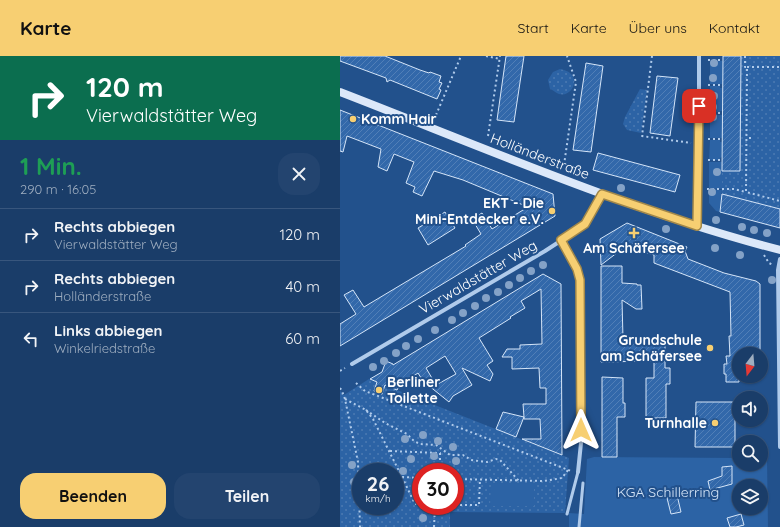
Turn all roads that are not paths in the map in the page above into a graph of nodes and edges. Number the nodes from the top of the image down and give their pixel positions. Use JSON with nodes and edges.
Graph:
{"nodes":[{"id":1,"x":700,"y":56,"type":"edge"},
{"id":2,"x":340,"y":92,"type":"edge"},
{"id":3,"x":602,"y":194,"type":"junction"},
{"id":4,"x":697,"y":226,"type":"junction"},
{"id":5,"x":561,"y":240,"type":"junction"},
{"id":6,"x":780,"y":250,"type":"edge"},
{"id":7,"x":780,"y":260,"type":"edge"},
{"id":8,"x":352,"y":364,"type":"dead end"},
{"id":9,"x":780,"y":447,"type":"edge"},
{"id":10,"x":578,"y":472,"type":"joint"},
{"id":11,"x":582,"y":483,"type":"dead end"},
{"id":12,"x":567,"y":514,"type":"dead end"},
{"id":13,"x":580,"y":527,"type":"edge"}],
"edges":[{"from":1,"to":4,"type":"street"},
{"from":2,"to":3,"type":"street","name":"Holländerstraße"},
{"from":3,"to":4,"type":"street","name":"Holländerstraße"},
{"from":3,"to":5,"type":"street","name":"Vierwaldstätter Weg"},
{"from":4,"to":6,"type":"street","name":"Holländerstraße"},
{"from":5,"to":8,"type":"street","name":"Vierwaldstätter Weg"},
{"from":5,"to":10,"type":"street"},
{"from":7,"to":9,"type":"street"},
{"from":10,"to":12,"type":"lane"},
{"from":11,"to":13,"type":"lane"}]}
